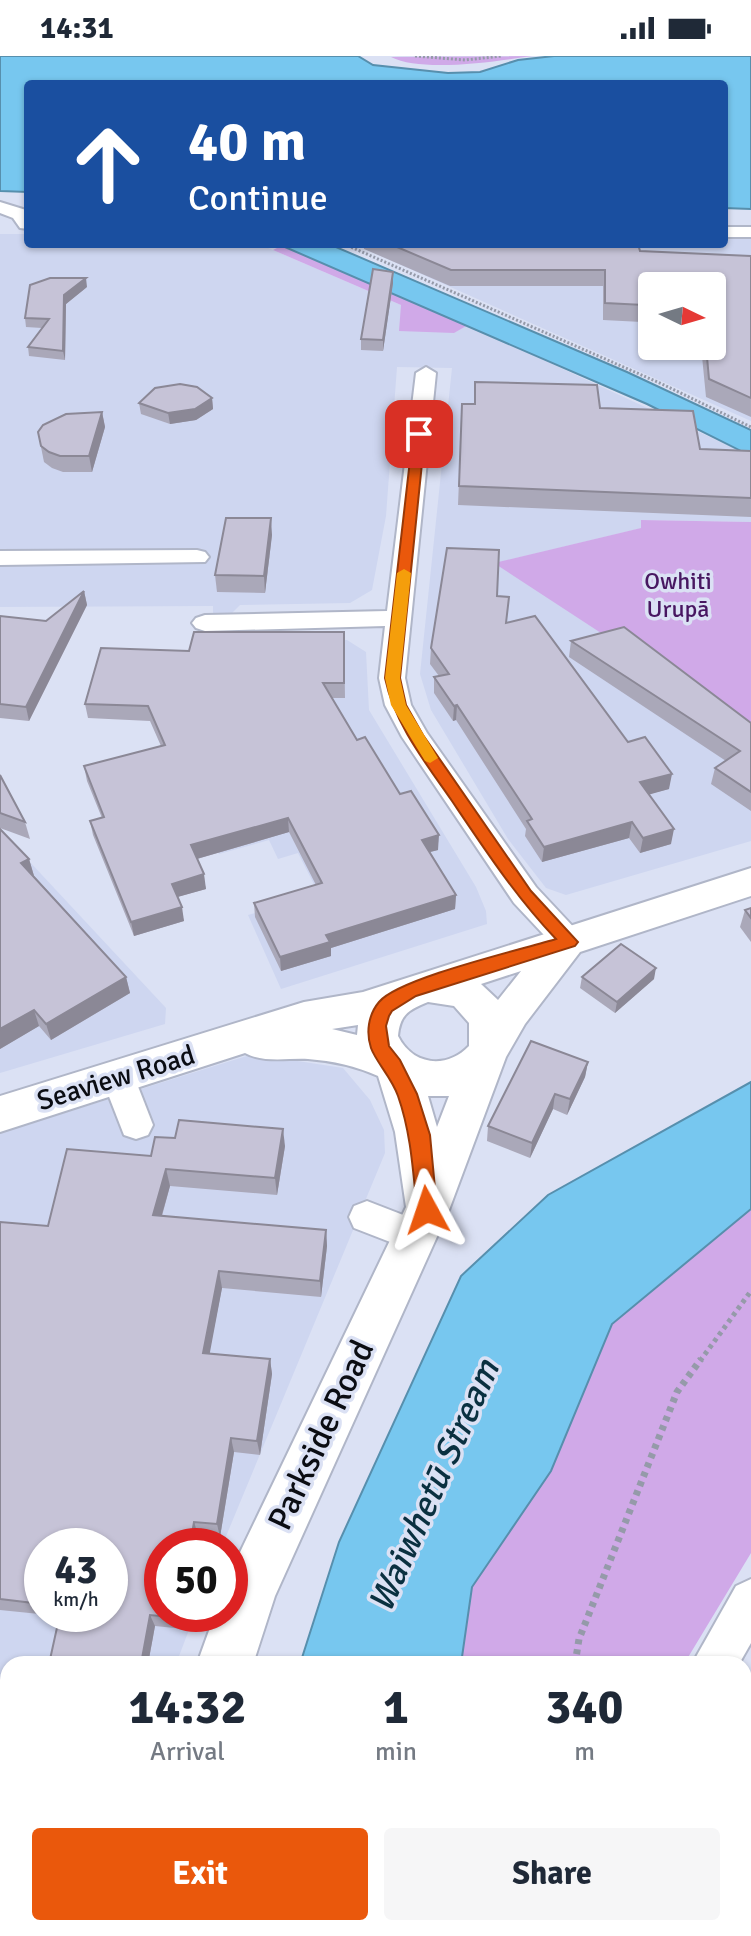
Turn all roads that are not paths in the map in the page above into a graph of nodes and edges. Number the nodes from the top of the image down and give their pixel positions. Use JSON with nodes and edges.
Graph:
{"nodes":[{"id":1,"x":0,"y":207,"type":"edge"},
{"id":2,"x":24,"y":220,"type":"edge"},
{"id":3,"x":0,"y":223,"type":"edge"},
{"id":4,"x":24,"y":224,"type":"edge"},
{"id":5,"x":728,"y":232,"type":"edge"},
{"id":6,"x":751,"y":232,"type":"edge"},
{"id":7,"x":426,"y":373,"type":"dead end"},
{"id":8,"x":197,"y":557,"type":"dead end"},
{"id":9,"x":0,"y":558,"type":"edge"},
{"id":10,"x":399,"y":618,"type":"junction"},
{"id":11,"x":205,"y":623,"type":"dead end"},
{"id":12,"x":751,"y":882,"type":"edge"},
{"id":13,"x":567,"y":943,"type":"junction"},
{"id":14,"x":411,"y":992,"type":"junction"},
{"id":15,"x":232,"y":1043,"type":"junction"},
{"id":16,"x":488,"y":1051,"type":"junction"},
{"id":17,"x":394,"y":1065,"type":"junction"},
{"id":18,"x":118,"y":1076,"type":"junction"},
{"id":19,"x":0,"y":1114,"type":"edge"},
{"id":20,"x":136,"y":1125,"type":"dead end"},
{"id":21,"x":367,"y":1217,"type":"dead end"},
{"id":22,"x":421,"y":1223,"type":"junction"},
{"id":23,"x":751,"y":1601,"type":"edge"},
{"id":24,"x":228,"y":1656,"type":"edge"},
{"id":25,"x":719,"y":1656,"type":"edge"}],
"edges":[{"from":1,"to":2,"type":"street"},
{"from":3,"to":4,"type":"street"},
{"from":5,"to":6,"type":"street"},
{"from":7,"to":10,"type":"street"},
{"from":8,"to":9,"type":"street"},
{"from":10,"to":11,"type":"street"},
{"from":10,"to":13,"type":"street"},
{"from":12,"to":13,"type":"main road","name":"Seaview Road"},
{"from":13,"to":14,"type":"main road","name":"Seaview Road"},
{"from":13,"to":16,"type":"main road"},
{"from":14,"to":15,"type":"main road","name":"Seaview Road"},
{"from":14,"to":16,"type":"main road"},
{"from":14,"to":17,"type":"main road"},
{"from":15,"to":17,"type":"main road","name":"Seaview Road"},
{"from":15,"to":18,"type":"main road","name":"Seaview Road"},
{"from":16,"to":17,"type":"main road"},
{"from":16,"to":22,"type":"main road","name":"Parkside Road"},
{"from":17,"to":22,"type":"main road"},
{"from":18,"to":19,"type":"main road","name":"Seaview Road"},
{"from":18,"to":20,"type":"street"},
{"from":21,"to":22,"type":"street"},
{"from":22,"to":24,"type":"main road","name":"Parkside Road"},
{"from":23,"to":25,"type":"street"}]}
